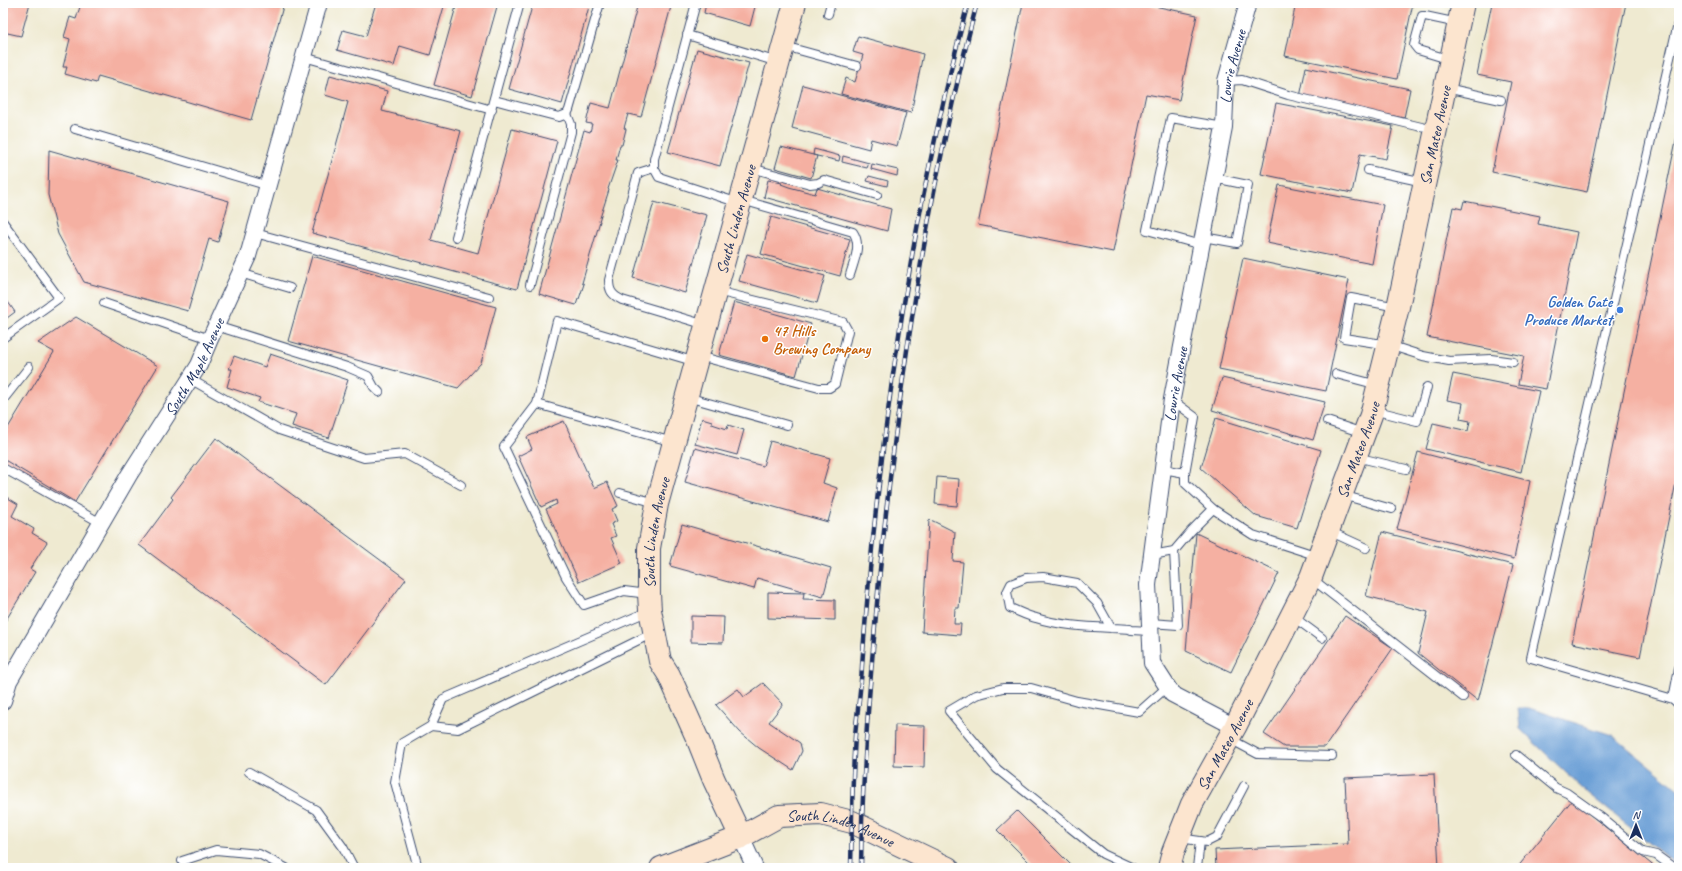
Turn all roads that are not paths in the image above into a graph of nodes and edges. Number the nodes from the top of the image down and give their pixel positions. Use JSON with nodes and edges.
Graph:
{"nodes":[{"id":1,"x":319,"y":3,"type":"edge"},
{"id":2,"x":520,"y":3,"type":"edge"},
{"id":3,"x":600,"y":3,"type":"edge"},
{"id":4,"x":696,"y":3,"type":"edge"},
{"id":5,"x":795,"y":3,"type":"edge"},
{"id":6,"x":831,"y":3,"type":"edge"},
{"id":7,"x":1248,"y":3,"type":"edge"},
{"id":8,"x":1461,"y":13,"type":"edge"},
{"id":9,"x":828,"y":14,"type":"dead end"},
{"id":10,"x":1679,"y":19,"type":"edge"},
{"id":11,"x":687,"y":35,"type":"junction"},
{"id":12,"x":781,"y":54,"type":"junction"},
{"id":13,"x":304,"y":57,"type":"junction"},
{"id":14,"x":1452,"y":60,"type":"junction"},
{"id":15,"x":857,"y":66,"type":"dead end"},
{"id":16,"x":1226,"y":81,"type":"junction"},
{"id":17,"x":1446,"y":88,"type":"junction"},
{"id":18,"x":494,"y":100,"type":"junction"},
{"id":19,"x":1501,"y":100,"type":"dead end"},
{"id":20,"x":492,"y":110,"type":"junction"},
{"id":21,"x":567,"y":114,"type":"junction"},
{"id":22,"x":1224,"y":127,"type":"junction"},
{"id":23,"x":75,"y":129,"type":"dead end"},
{"id":24,"x":1436,"y":131,"type":"junction"},
{"id":25,"x":654,"y":168,"type":"junction"},
{"id":26,"x":750,"y":168,"type":"junction"},
{"id":27,"x":1368,"y":170,"type":"dead end"},
{"id":28,"x":1214,"y":178,"type":"junction"},
{"id":29,"x":1425,"y":182,"type":"junction"},
{"id":30,"x":269,"y":186,"type":"junction"},
{"id":31,"x":878,"y":195,"type":"dead end"},
{"id":32,"x":740,"y":201,"type":"junction"},
{"id":33,"x":3,"y":222,"type":"edge"},
{"id":34,"x":255,"y":233,"type":"junction"},
{"id":35,"x":456,"y":237,"type":"dead end"},
{"id":36,"x":1202,"y":241,"type":"junction"},
{"id":37,"x":240,"y":273,"type":"junction"},
{"id":38,"x":850,"y":275,"type":"dead end"},
{"id":39,"x":530,"y":285,"type":"dead end"},
{"id":40,"x":290,"y":288,"type":"dead end"},
{"id":41,"x":716,"y":291,"type":"junction"},
{"id":42,"x":489,"y":297,"type":"dead end"},
{"id":43,"x":104,"y":303,"type":"dead end"},
{"id":44,"x":1398,"y":307,"type":"junction"},
{"id":45,"x":706,"y":325,"type":"junction"},
{"id":46,"x":213,"y":333,"type":"junction"},
{"id":47,"x":3,"y":338,"type":"edge"},
{"id":48,"x":1389,"y":345,"type":"junction"},
{"id":49,"x":697,"y":359,"type":"junction"},
{"id":50,"x":1513,"y":362,"type":"dead end"},
{"id":51,"x":29,"y":367,"type":"dead end"},
{"id":52,"x":1336,"y":374,"type":"dead end"},
{"id":53,"x":190,"y":379,"type":"junction"},
{"id":54,"x":1378,"y":385,"type":"junction"},
{"id":55,"x":1427,"y":387,"type":"dead end"},
{"id":56,"x":379,"y":392,"type":"dead end"},
{"id":57,"x":687,"y":396,"type":"junction"},
{"id":58,"x":1172,"y":399,"type":"junction"},
{"id":59,"x":3,"y":400,"type":"edge"},
{"id":60,"x":538,"y":404,"type":"junction"},
{"id":61,"x":1372,"y":410,"type":"junction"},
{"id":62,"x":1327,"y":421,"type":"dead end"},
{"id":63,"x":787,"y":425,"type":"dead end"},
{"id":64,"x":1364,"y":433,"type":"junction"},
{"id":65,"x":674,"y":442,"type":"junction"},
{"id":66,"x":1355,"y":456,"type":"junction"},
{"id":67,"x":3,"y":468,"type":"edge"},
{"id":68,"x":1163,"y":469,"type":"junction"},
{"id":69,"x":1406,"y":469,"type":"dead end"},
{"id":70,"x":1185,"y":474,"type":"junction"},
{"id":71,"x":461,"y":485,"type":"dead end"},
{"id":72,"x":620,"y":493,"type":"dead end"},
{"id":73,"x":1341,"y":495,"type":"junction"},
{"id":74,"x":657,"y":504,"type":"junction"},
{"id":75,"x":1213,"y":509,"type":"junction"},
{"id":76,"x":1392,"y":509,"type":"dead end"},
{"id":77,"x":101,"y":523,"type":"junction"},
{"id":78,"x":1328,"y":530,"type":"junction"},
{"id":79,"x":1366,"y":548,"type":"dead end"},
{"id":80,"x":1174,"y":551,"type":"junction"},
{"id":81,"x":1152,"y":555,"type":"junction"},
{"id":82,"x":1319,"y":556,"type":"junction"},
{"id":83,"x":1310,"y":577,"type":"junction"},
{"id":84,"x":649,"y":602,"type":"junction"},
{"id":85,"x":1291,"y":616,"type":"junction"},
{"id":86,"x":1150,"y":627,"type":"junction"},
{"id":87,"x":1111,"y":628,"type":"junction"},
{"id":88,"x":654,"y":632,"type":"junction"},
{"id":89,"x":1322,"y":638,"type":"dead end"},
{"id":90,"x":1679,"y":668,"type":"edge"},
{"id":91,"x":6,"y":680,"type":"edge"},
{"id":92,"x":1167,"y":687,"type":"junction"},
{"id":93,"x":1463,"y":697,"type":"dead end"},
{"id":94,"x":1673,"y":699,"type":"junction"},
{"id":95,"x":3,"y":701,"type":"edge"},
{"id":96,"x":1679,"y":705,"type":"edge"},
{"id":97,"x":431,"y":726,"type":"junction"},
{"id":98,"x":1232,"y":732,"type":"junction"},
{"id":99,"x":1516,"y":755,"type":"dead end"},
{"id":100,"x":1332,"y":756,"type":"dead end"},
{"id":101,"x":249,"y":772,"type":"dead end"},
{"id":102,"x":1244,"y":786,"type":"dead end"},
{"id":103,"x":741,"y":837,"type":"junction"},
{"id":104,"x":1178,"y":838,"type":"junction"},
{"id":105,"x":1200,"y":841,"type":"junction"},
{"id":106,"x":182,"y":861,"type":"dead end"},
{"id":107,"x":286,"y":868,"type":"edge"},
{"id":108,"x":354,"y":868,"type":"edge"},
{"id":109,"x":418,"y":868,"type":"edge"},
{"id":110,"x":661,"y":868,"type":"edge"},
{"id":111,"x":755,"y":868,"type":"edge"},
{"id":112,"x":948,"y":868,"type":"edge"},
{"id":113,"x":1132,"y":868,"type":"edge"},
{"id":114,"x":1169,"y":868,"type":"edge"},
{"id":115,"x":1196,"y":868,"type":"edge"},
{"id":116,"x":1674,"y":868,"type":"edge"}],
"edges":[{"from":1,"to":13,"type":"street","name":"South Maple Avenue"},
{"from":2,"to":18,"type":"lane"},
{"from":3,"to":21,"type":"lane"},
{"from":4,"to":11,"type":"lane"},
{"from":5,"to":12,"type":"main road","name":"South Linden Avenue"},
{"from":6,"to":9,"type":"lane"},
{"from":7,"to":16,"type":"street","name":"Lowrie Avenue"},
{"from":8,"to":14,"type":"main road","name":"San Mateo Avenue"},
{"from":8,"to":14,"type":"lane"},
{"from":10,"to":94,"type":"lane"},
{"from":11,"to":12,"type":"lane"},
{"from":11,"to":25,"type":"lane"},
{"from":12,"to":15,"type":"lane"},
{"from":12,"to":26,"type":"main road","name":"South Linden Avenue"},
{"from":13,"to":20,"type":"lane"},
{"from":13,"to":30,"type":"street","name":"South Maple Avenue"},
{"from":14,"to":17,"type":"main road","name":"San Mateo Avenue"},
{"from":16,"to":22,"type":"street","name":"Lowrie Avenue"},
{"from":16,"to":24,"type":"lane"},
{"from":17,"to":19,"type":"lane"},
{"from":17,"to":24,"type":"main road","name":"San Mateo Avenue"},
{"from":18,"to":20,"type":"lane"},
{"from":18,"to":21,"type":"lane"},
{"from":20,"to":35,"type":"lane"},
{"from":21,"to":39,"type":"lane"},
{"from":22,"to":28,"type":"street","name":"Lowrie Avenue"},
{"from":22,"to":36,"type":"lane"},
{"from":23,"to":30,"type":"lane"},
{"from":24,"to":29,"type":"main road","name":"San Mateo Avenue"},
{"from":25,"to":32,"type":"lane"},
{"from":25,"to":45,"type":"lane"},
{"from":26,"to":31,"type":"lane"},
{"from":26,"to":32,"type":"main road","name":"South Linden Avenue"},
{"from":27,"to":29,"type":"lane"},
{"from":28,"to":36,"type":"street","name":"Lowrie Avenue"},
{"from":28,"to":36,"type":"lane"},
{"from":29,"to":44,"type":"main road","name":"San Mateo Avenue"},
{"from":30,"to":34,"type":"street","name":"South Maple Avenue"},
{"from":32,"to":38,"type":"lane"},
{"from":32,"to":41,"type":"main road","name":"South Linden Avenue"},
{"from":33,"to":47,"type":"lane"},
{"from":34,"to":37,"type":"street","name":"South Maple Avenue"},
{"from":34,"to":42,"type":"lane"},
{"from":36,"to":58,"type":"street","name":"Lowrie Avenue"},
{"from":37,"to":40,"type":"lane"},
{"from":37,"to":46,"type":"street","name":"South Maple Avenue"},
{"from":41,"to":45,"type":"main road","name":"South Linden Avenue"},
{"from":41,"to":49,"type":"lane"},
{"from":43,"to":46,"type":"lane"},
{"from":44,"to":48,"type":"main road","name":"San Mateo Avenue"},
{"from":44,"to":48,"type":"lane"},
{"from":45,"to":49,"type":"main road","name":"South Linden Avenue"},
{"from":46,"to":53,"type":"street","name":"South Maple Avenue"},
{"from":46,"to":56,"type":"lane"},
{"from":48,"to":50,"type":"lane"},
{"from":48,"to":54,"type":"main road","name":"San Mateo Avenue"},
{"from":49,"to":57,"type":"main road","name":"South Linden Avenue"},
{"from":49,"to":60,"type":"lane"},
{"from":51,"to":59,"type":"lane"},
{"from":52,"to":54,"type":"lane"},
{"from":53,"to":71,"type":"lane"},
{"from":53,"to":77,"type":"street","name":"South Maple Avenue"},
{"from":54,"to":61,"type":"main road","name":"San Mateo Avenue"},
{"from":55,"to":61,"type":"lane"},
{"from":57,"to":63,"type":"lane"},
{"from":57,"to":65,"type":"main road","name":"South Linden Avenue"},
{"from":58,"to":68,"type":"street","name":"Lowrie Avenue"},
{"from":58,"to":70,"type":"lane"},
{"from":60,"to":65,"type":"lane"},
{"from":60,"to":84,"type":"lane"},
{"from":61,"to":64,"type":"main road","name":"San Mateo Avenue"},
{"from":62,"to":64,"type":"lane"},
{"from":64,"to":66,"type":"main road","name":"San Mateo Avenue"},
{"from":65,"to":74,"type":"main road","name":"South Linden Avenue"},
{"from":66,"to":69,"type":"lane"},
{"from":66,"to":73,"type":"main road","name":"San Mateo Avenue"},
{"from":67,"to":77,"type":"lane"},
{"from":68,"to":70,"type":"lane"},
{"from":68,"to":81,"type":"street","name":"Lowrie Avenue"},
{"from":70,"to":75,"type":"lane"},
{"from":72,"to":74,"type":"lane"},
{"from":73,"to":76,"type":"lane"},
{"from":73,"to":78,"type":"main road","name":"San Mateo Avenue"},
{"from":74,"to":84,"type":"main road","name":"South Linden Avenue"},
{"from":75,"to":80,"type":"lane"},
{"from":75,"to":82,"type":"lane"},
{"from":77,"to":91,"type":"street","name":"South Maple Avenue"},
{"from":78,"to":79,"type":"lane"},
{"from":78,"to":82,"type":"main road","name":"San Mateo Avenue"},
{"from":80,"to":81,"type":"lane"},
{"from":80,"to":86,"type":"lane"},
{"from":81,"to":86,"type":"street","name":"Lowrie Avenue"},
{"from":82,"to":83,"type":"main road","name":"San Mateo Avenue"},
{"from":83,"to":85,"type":"main road","name":"San Mateo Avenue"},
{"from":83,"to":93,"type":"lane"},
{"from":84,"to":88,"type":"main road","name":"South Linden Avenue"},
{"from":84,"to":97,"type":"lane"},
{"from":85,"to":89,"type":"lane"},
{"from":85,"to":98,"type":"main road","name":"San Mateo Avenue"},
{"from":86,"to":87,"type":"lane"},
{"from":86,"to":92,"type":"street","name":"Lowrie Avenue"},
{"from":87,"to":87,"type":"lane"},
{"from":88,"to":97,"type":"lane"},
{"from":88,"to":103,"type":"main road","name":"South Linden Avenue"},
{"from":90,"to":94,"type":"lane"},
{"from":91,"to":95,"type":"street","name":"South Maple Avenue"},
{"from":92,"to":98,"type":"street","name":"Lowrie Avenue"},
{"from":92,"to":113,"type":"lane"},
{"from":94,"to":96,"type":"lane"},
{"from":97,"to":109,"type":"lane"},
{"from":98,"to":100,"type":"lane"},
{"from":98,"to":104,"type":"main road","name":"San Mateo Avenue"},
{"from":99,"to":116,"type":"lane"},
{"from":101,"to":108,"type":"lane"},
{"from":102,"to":105,"type":"lane"},
{"from":103,"to":110,"type":"main road"},
{"from":103,"to":111,"type":"street"},
{"from":103,"to":112,"type":"main road","name":"South Linden Avenue"},
{"from":104,"to":105,"type":"lane"},
{"from":104,"to":114,"type":"main road","name":"San Mateo Avenue"},
{"from":105,"to":115,"type":"lane"},
{"from":106,"to":107,"type":"lane"}]}
